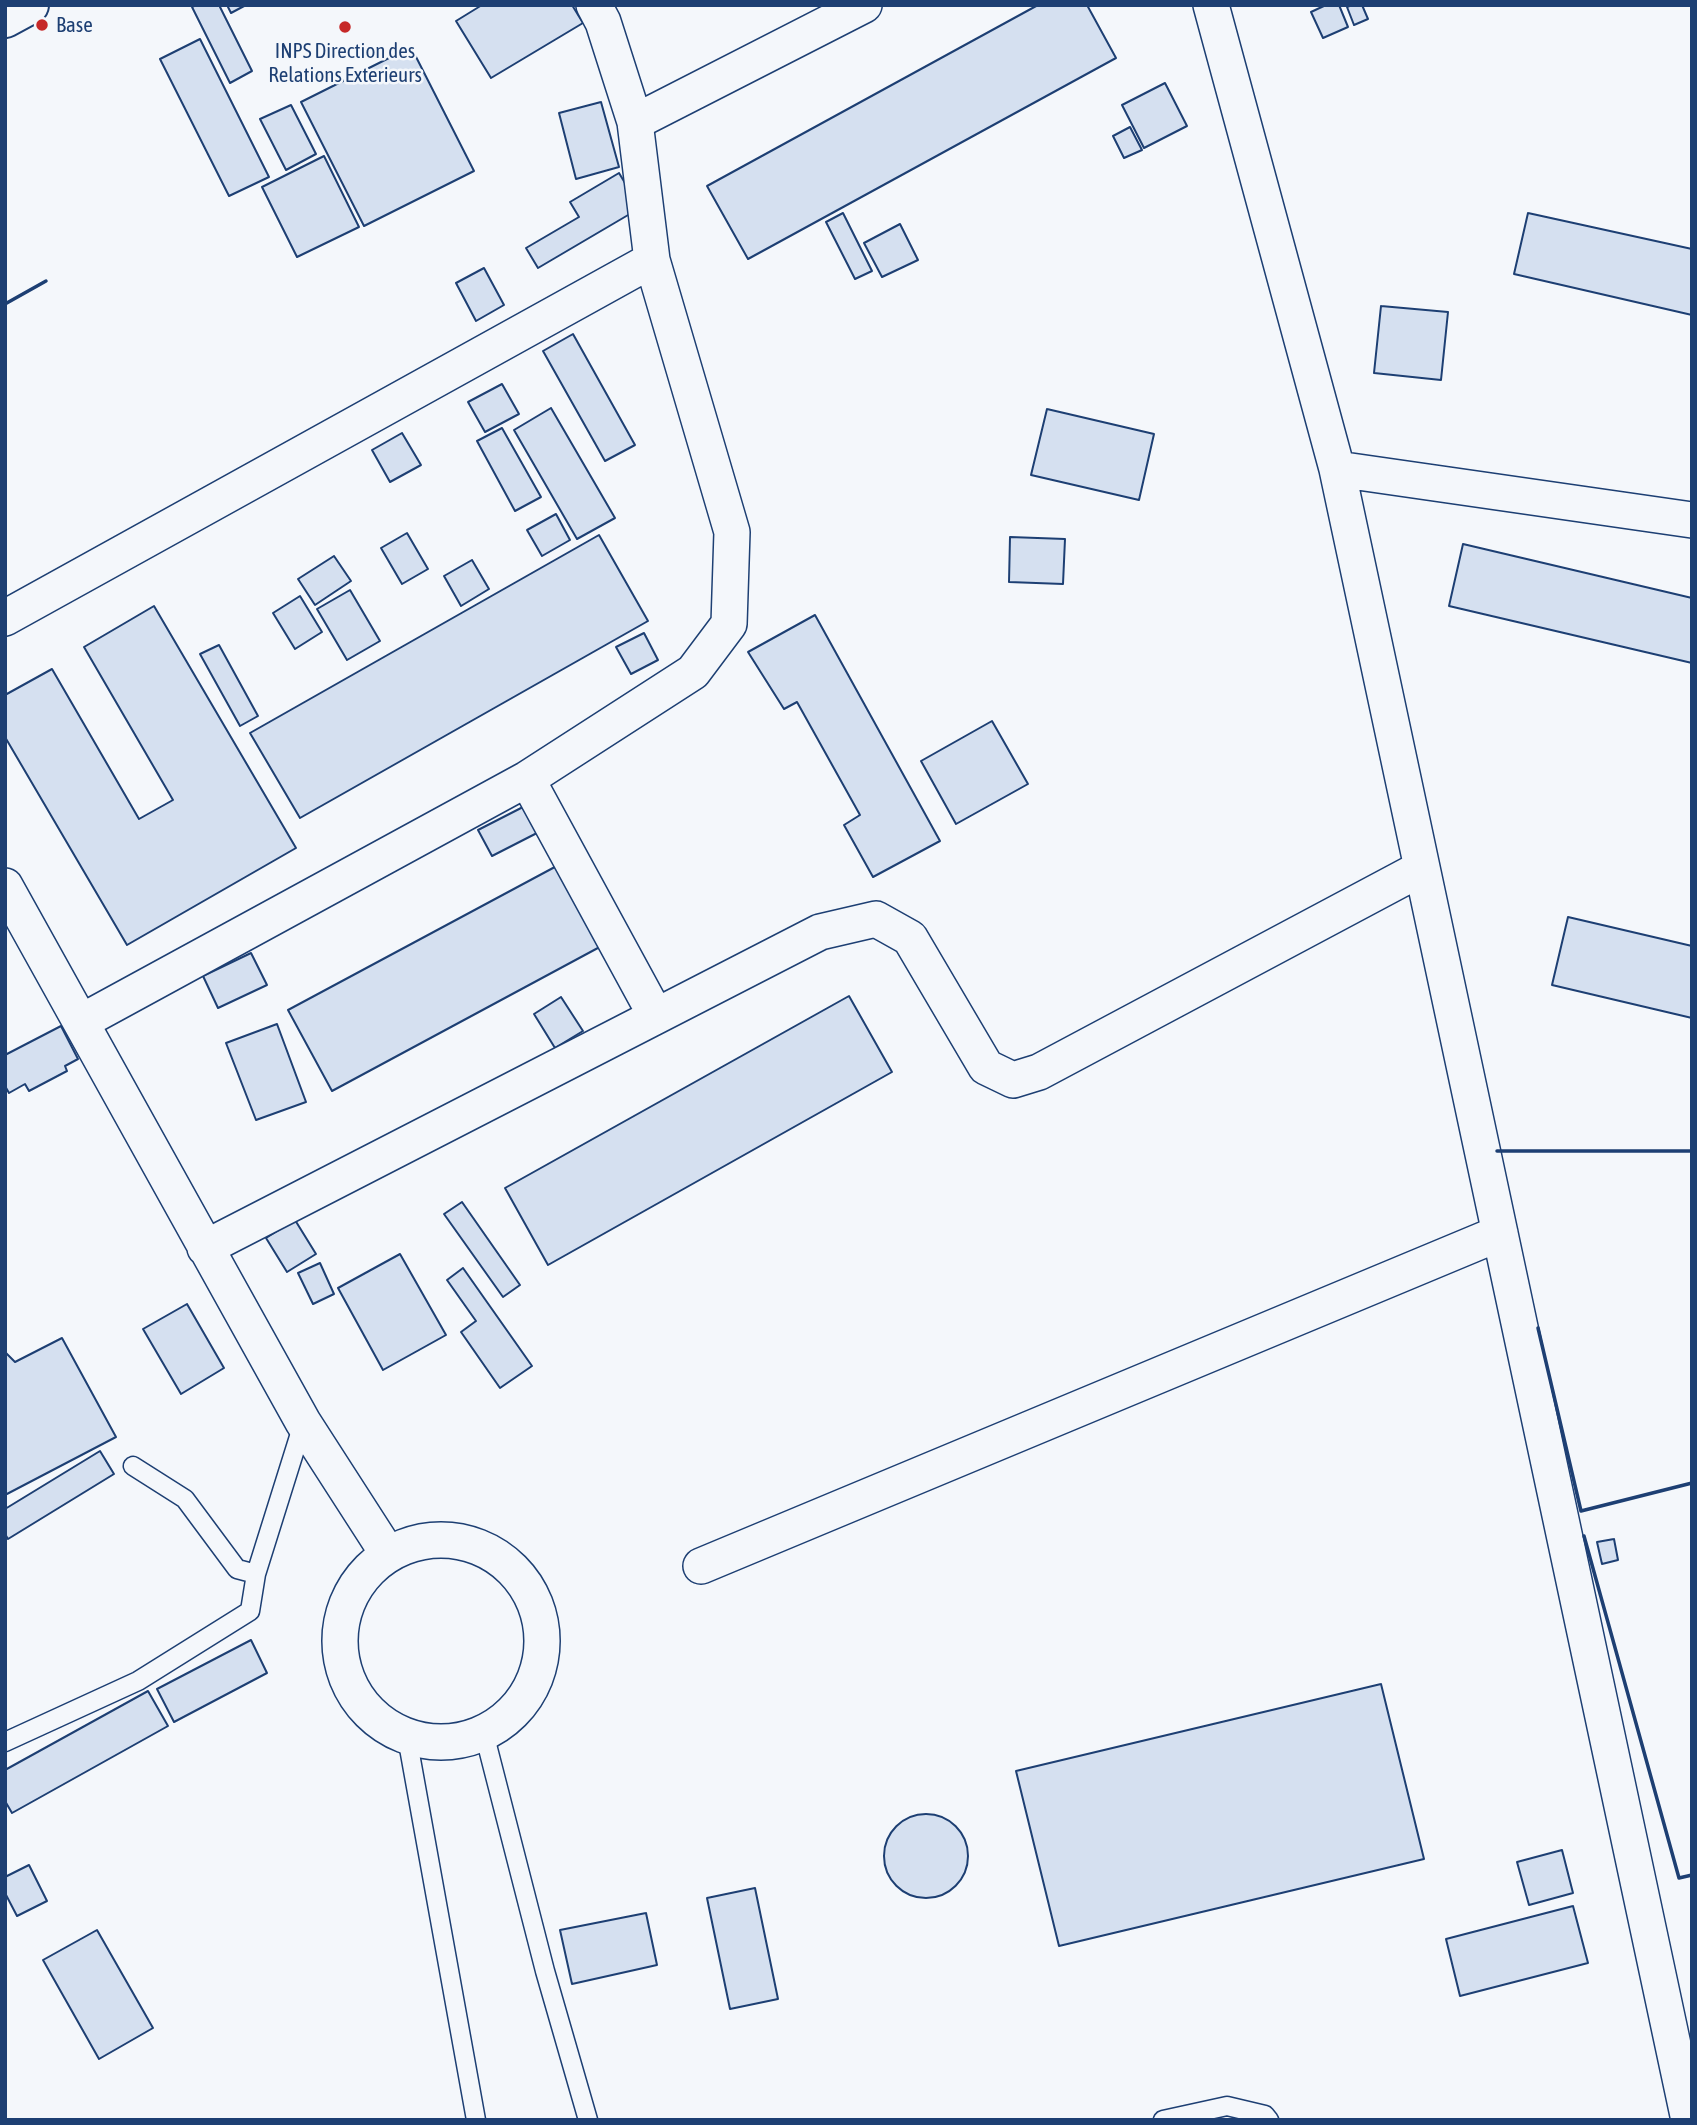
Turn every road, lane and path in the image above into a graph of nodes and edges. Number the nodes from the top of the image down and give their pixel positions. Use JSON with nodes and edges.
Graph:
{"nodes":[{"id":1,"x":29,"y":5,"type":"edge"},
{"id":2,"x":594,"y":5,"type":"edge"},
{"id":3,"x":864,"y":5,"type":"edge"},
{"id":4,"x":1211,"y":5,"type":"edge"},
{"id":5,"x":5,"y":19,"type":"edge"},
{"id":6,"x":635,"y":122,"type":"junction"},
{"id":7,"x":652,"y":260,"type":"junction"},
{"id":8,"x":1337,"y":469,"type":"junction"},
{"id":9,"x":1692,"y":520,"type":"edge"},
{"id":10,"x":5,"y":618,"type":"edge"},
{"id":11,"x":527,"y":779,"type":"junction"},
{"id":12,"x":1422,"y":868,"type":"junction"},
{"id":13,"x":5,"y":886,"type":"edge"},
{"id":14,"x":656,"y":1016,"type":"junction"},
{"id":15,"x":81,"y":1022,"type":"junction"},
{"id":16,"x":1500,"y":1233,"type":"junction"},
{"id":17,"x":205,"y":1248,"type":"junction"},
{"id":18,"x":303,"y":1422,"type":"junction"},
{"id":19,"x":133,"y":1466,"type":"dead end"},
{"id":20,"x":388,"y":1554,"type":"junction"},
{"id":21,"x":701,"y":1566,"type":"dead end"},
{"id":22,"x":256,"y":1574,"type":"junction"},
{"id":23,"x":484,"y":1733,"type":"junction"},
{"id":24,"x":407,"y":1737,"type":"junction"},
{"id":25,"x":5,"y":1742,"type":"edge"},
{"id":26,"x":476,"y":2120,"type":"edge"},
{"id":27,"x":588,"y":2120,"type":"edge"},
{"id":28,"x":1163,"y":2120,"type":"edge"},
{"id":29,"x":1269,"y":2120,"type":"edge"},
{"id":30,"x":1689,"y":2120,"type":"edge"}],
"edges":[{"from":1,"to":5,"type":"highway"},
{"from":2,"to":6,"type":"street"},
{"from":3,"to":6,"type":"street"},
{"from":4,"to":8,"type":"street"},
{"from":6,"to":7,"type":"street"},
{"from":7,"to":10,"type":"street"},
{"from":7,"to":11,"type":"street"},
{"from":8,"to":9,"type":"street"},
{"from":8,"to":12,"type":"street"},
{"from":11,"to":14,"type":"street"},
{"from":11,"to":15,"type":"street"},
{"from":12,"to":14,"type":"street"},
{"from":12,"to":16,"type":"street"},
{"from":13,"to":15,"type":"street"},
{"from":14,"to":17,"type":"street"},
{"from":15,"to":17,"type":"street"},
{"from":16,"to":21,"type":"street"},
{"from":16,"to":30,"type":"street"},
{"from":17,"to":18,"type":"street"},
{"from":18,"to":20,"type":"street"},
{"from":18,"to":22,"type":"lane"},
{"from":19,"to":22,"type":"lane"},
{"from":20,"to":23,"type":"street"},
{"from":20,"to":24,"type":"street"},
{"from":22,"to":25,"type":"lane"},
{"from":23,"to":24,"type":"street"},
{"from":23,"to":27,"type":"lane"},
{"from":24,"to":26,"type":"lane"},
{"from":28,"to":29,"type":"lane"}]}
